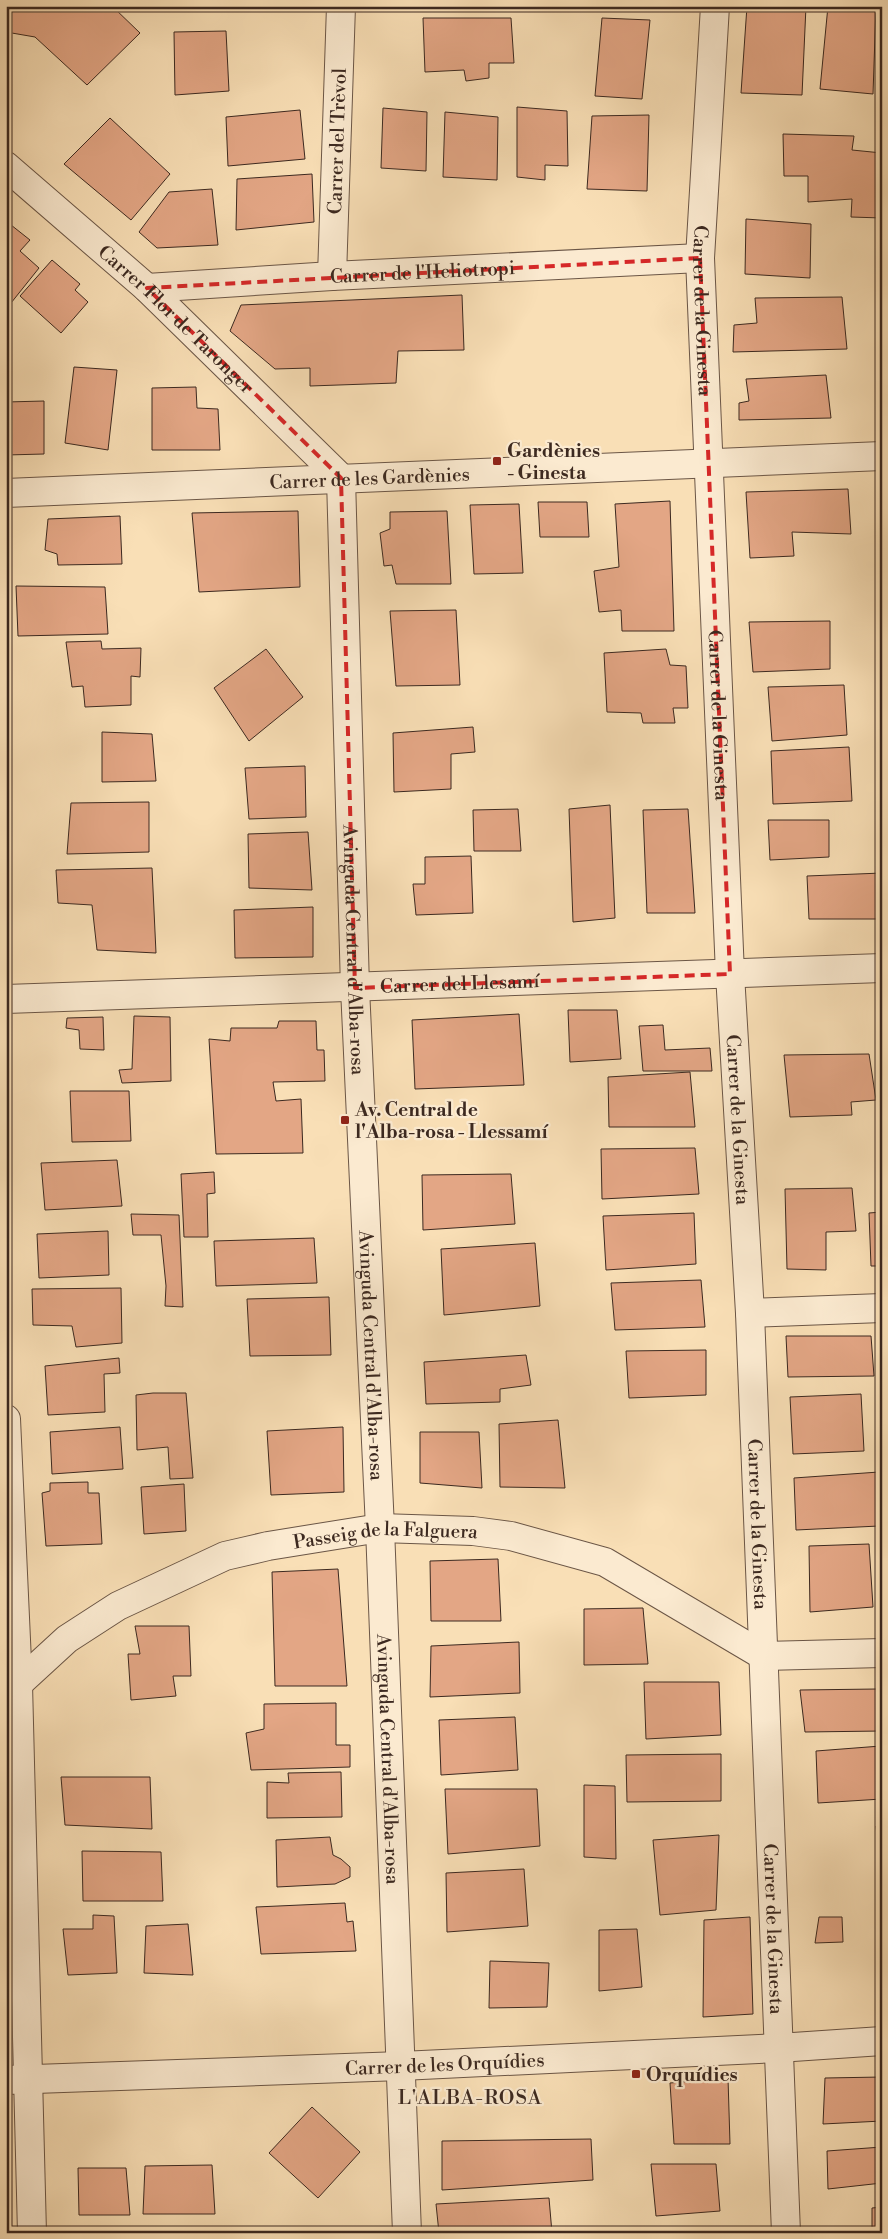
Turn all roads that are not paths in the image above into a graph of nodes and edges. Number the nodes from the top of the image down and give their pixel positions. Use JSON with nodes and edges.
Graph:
{"nodes":[{"id":1,"x":340,"y":6,"type":"edge"},
{"id":2,"x":715,"y":6,"type":"edge"},
{"id":3,"x":6,"y":166,"type":"edge"},
{"id":4,"x":700,"y":258,"type":"junction"},
{"id":5,"x":332,"y":276,"type":"junction"},
{"id":6,"x":147,"y":288,"type":"junction"},
{"id":7,"x":882,"y":456,"type":"edge"},
{"id":8,"x":707,"y":462,"type":"junction"},
{"id":9,"x":341,"y":478,"type":"junction"},
{"id":10,"x":6,"y":493,"type":"edge"},
{"id":11,"x":882,"y":968,"type":"edge"},
{"id":12,"x":730,"y":974,"type":"junction"},
{"id":13,"x":355,"y":988,"type":"junction"},
{"id":14,"x":6,"y":999,"type":"edge"},
{"id":15,"x":882,"y":1308,"type":"edge"},
{"id":16,"x":750,"y":1313,"type":"junction"},
{"id":17,"x":6,"y":1420,"type":"edge"},
{"id":18,"x":380,"y":1528,"type":"junction"},
{"id":19,"x":882,"y":1653,"type":"edge"},
{"id":20,"x":764,"y":1656,"type":"junction"},
{"id":21,"x":12,"y":1684,"type":"edge"},
{"id":22,"x":882,"y":2041,"type":"edge"},
{"id":23,"x":778,"y":2048,"type":"junction"},
{"id":24,"x":401,"y":2066,"type":"junction"},
{"id":25,"x":18,"y":2080,"type":"edge"},
{"id":26,"x":32,"y":2233,"type":"edge"},
{"id":27,"x":407,"y":2233,"type":"edge"},
{"id":28,"x":786,"y":2233,"type":"edge"}],
"edges":[{"from":1,"to":5,"type":"street","name":"Carrer del Trèvol"},
{"from":2,"to":4,"type":"street","name":"Carrer de la Ginesta"},
{"from":3,"to":6,"type":"street","name":"Carrer Flor de Taronger"},
{"from":4,"to":5,"type":"street","name":"Carrer de l'Heliotropi"},
{"from":4,"to":8,"type":"street","name":"Carrer de la Ginesta"},
{"from":5,"to":6,"type":"street","name":"Carrer de l'Heliotropi"},
{"from":6,"to":9,"type":"street","name":"Carrer Flor de Taronger"},
{"from":7,"to":8,"type":"street","name":"Carrer de les Gardènies"},
{"from":8,"to":9,"type":"street","name":"Carrer de les Gardènies"},
{"from":8,"to":12,"type":"street","name":"Carrer de la Ginesta"},
{"from":9,"to":10,"type":"street","name":"Carrer de les Gardènies"},
{"from":9,"to":13,"type":"street","name":"Avinguda Central d'Alba-rosa"},
{"from":11,"to":12,"type":"street","name":"Carrer del Llesamí"},
{"from":12,"to":13,"type":"street","name":"Carrer del Llesamí"},
{"from":12,"to":16,"type":"street","name":"Carrer de la Ginesta"},
{"from":13,"to":14,"type":"street","name":"Carrer del Llesamí"},
{"from":13,"to":18,"type":"street","name":"Avinguda Central d'Alba-rosa"},
{"from":15,"to":16,"type":"street"},
{"from":16,"to":20,"type":"street","name":"Carrer de la Ginesta"},
{"from":17,"to":21,"type":"street"},
{"from":18,"to":20,"type":"street","name":"Passeig de la Falguera"},
{"from":18,"to":21,"type":"street","name":"Passeig de la Falguera"},
{"from":18,"to":24,"type":"street","name":"Avinguda Central d'Alba-rosa"},
{"from":19,"to":20,"type":"street"},
{"from":20,"to":23,"type":"street","name":"Carrer de la Ginesta"},
{"from":21,"to":25,"type":"street"},
{"from":22,"to":23,"type":"street","name":"Carrer de les Orquídies"},
{"from":23,"to":24,"type":"street","name":"Carrer de les Orquídies"},
{"from":23,"to":28,"type":"street","name":"Carrer de la Ginesta"},
{"from":24,"to":25,"type":"street","name":"Carrer de les Orquídies"},
{"from":24,"to":27,"type":"street","name":"Avinguda Central d'Alba-rosa"},
{"from":25,"to":26,"type":"street"}]}
